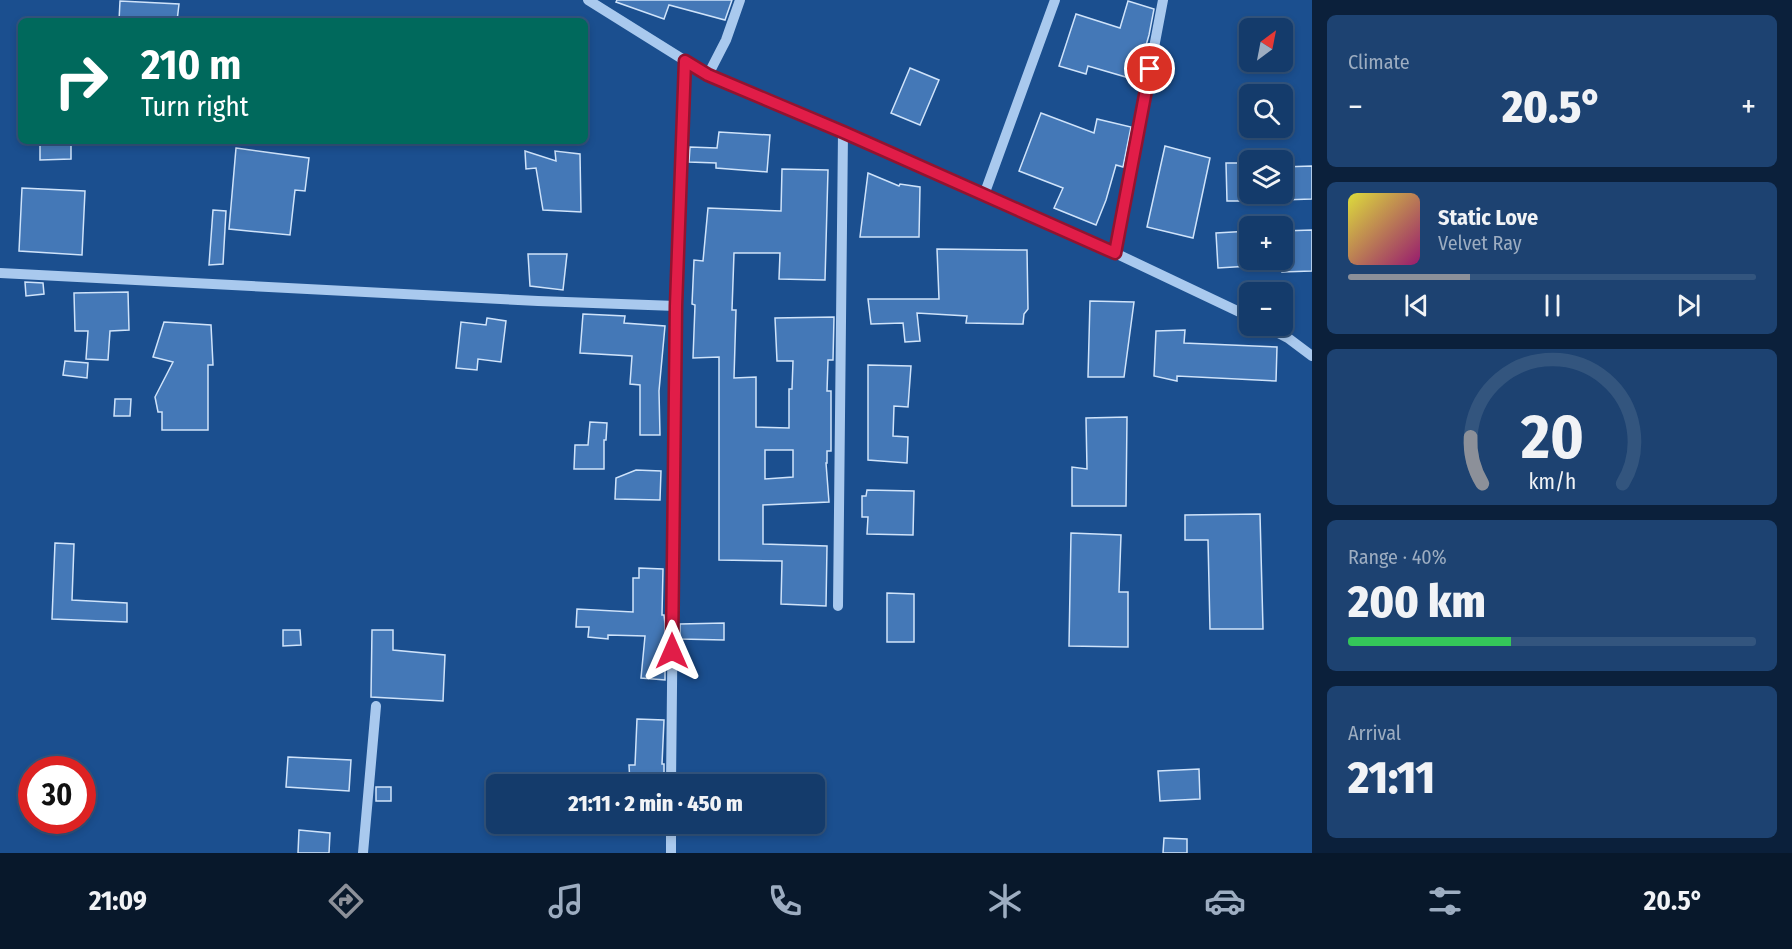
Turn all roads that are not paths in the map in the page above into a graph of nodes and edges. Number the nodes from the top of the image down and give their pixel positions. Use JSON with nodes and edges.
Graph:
{"nodes":[{"id":1,"x":588,"y":0,"type":"edge"},
{"id":2,"x":740,"y":0,"type":"edge"},
{"id":3,"x":1055,"y":0,"type":"edge"},
{"id":4,"x":1163,"y":0,"type":"edge"},
{"id":5,"x":685,"y":61,"type":"junction"},
{"id":6,"x":708,"y":75,"type":"junction"},
{"id":7,"x":843,"y":132,"type":"junction"},
{"id":8,"x":984,"y":195,"type":"junction"},
{"id":9,"x":1115,"y":253,"type":"junction"},
{"id":10,"x":0,"y":273,"type":"edge"},
{"id":11,"x":676,"y":306,"type":"junction"},
{"id":12,"x":1239,"y":312,"type":"edge"},
{"id":13,"x":1284,"y":336,"type":"edge"},
{"id":14,"x":1312,"y":356,"type":"edge"},
{"id":15,"x":838,"y":606,"type":"dead end"},
{"id":16,"x":376,"y":706,"type":"dead end"},
{"id":17,"x":671,"y":774,"type":"edge"},
{"id":18,"x":671,"y":834,"type":"edge"},
{"id":19,"x":363,"y":853,"type":"edge"},
{"id":20,"x":671,"y":853,"type":"edge"}],
"edges":[{"from":1,"to":5,"type":"street"},
{"from":2,"to":6,"type":"street"},
{"from":3,"to":8,"type":"street"},
{"from":4,"to":9,"type":"street"},
{"from":5,"to":6,"type":"street"},
{"from":5,"to":11,"type":"street"},
{"from":6,"to":7,"type":"street"},
{"from":7,"to":8,"type":"street"},
{"from":7,"to":15,"type":"street"},
{"from":8,"to":9,"type":"street"},
{"from":9,"to":12,"type":"street"},
{"from":10,"to":11,"type":"street"},
{"from":11,"to":17,"type":"street"},
{"from":13,"to":14,"type":"street"},
{"from":16,"to":19,"type":"street"},
{"from":18,"to":20,"type":"street"}]}
